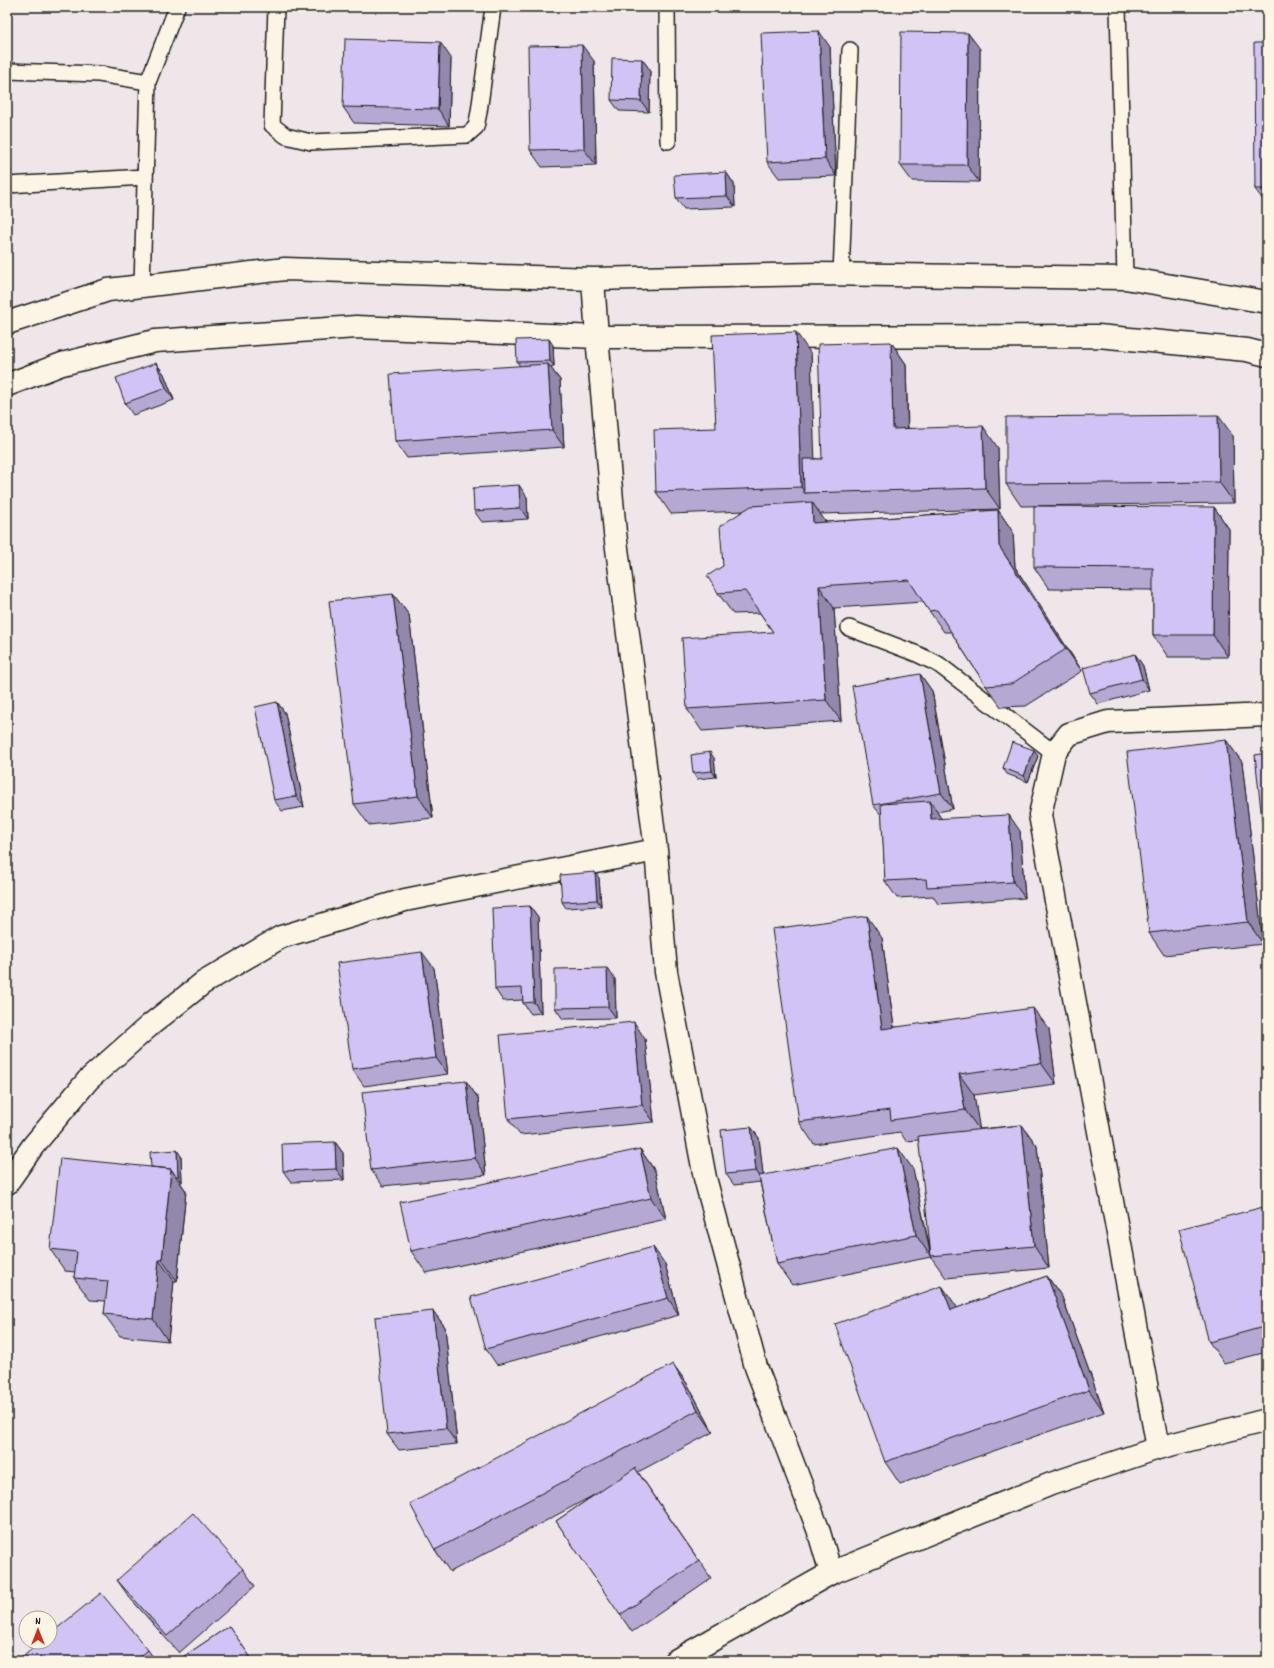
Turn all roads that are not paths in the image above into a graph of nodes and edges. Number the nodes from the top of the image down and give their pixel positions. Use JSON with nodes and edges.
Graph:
{"nodes":[{"id":1,"x":176,"y":7,"type":"edge"},
{"id":2,"x":276,"y":7,"type":"edge"},
{"id":3,"x":493,"y":7,"type":"edge"},
{"id":4,"x":667,"y":7,"type":"edge"},
{"id":5,"x":1118,"y":7,"type":"edge"},
{"id":6,"x":850,"y":50,"type":"dead end"},
{"id":7,"x":7,"y":71,"type":"edge"},
{"id":8,"x":148,"y":82,"type":"junction"},
{"id":9,"x":668,"y":141,"type":"dead end"},
{"id":10,"x":145,"y":177,"type":"junction"},
{"id":11,"x":7,"y":184,"type":"edge"},
{"id":12,"x":841,"y":275,"type":"junction"},
{"id":13,"x":1125,"y":278,"type":"junction"},
{"id":14,"x":593,"y":279,"type":"junction"},
{"id":15,"x":142,"y":286,"type":"junction"},
{"id":16,"x":1267,"y":302,"type":"edge"},
{"id":17,"x":7,"y":323,"type":"edge"},
{"id":18,"x":597,"y":337,"type":"junction"},
{"id":19,"x":1267,"y":355,"type":"edge"},
{"id":20,"x":7,"y":385,"type":"edge"},
{"id":21,"x":849,"y":628,"type":"dead end"},
{"id":22,"x":1267,"y":715,"type":"edge"},
{"id":23,"x":1054,"y":753,"type":"junction"},
{"id":24,"x":656,"y":850,"type":"junction"},
{"id":25,"x":7,"y":1183,"type":"edge"},
{"id":26,"x":1267,"y":1420,"type":"edge"},
{"id":27,"x":1158,"y":1448,"type":"junction"},
{"id":28,"x":831,"y":1573,"type":"junction"},
{"id":29,"x":674,"y":1661,"type":"edge"}],
"edges":[{"from":1,"to":8,"type":"lane"},
{"from":2,"to":3,"type":"lane"},
{"from":4,"to":9,"type":"lane"},
{"from":5,"to":13,"type":"lane"},
{"from":6,"to":12,"type":"lane"},
{"from":7,"to":8,"type":"lane"},
{"from":8,"to":10,"type":"lane"},
{"from":10,"to":11,"type":"lane"},
{"from":10,"to":15,"type":"lane"},
{"from":12,"to":13,"type":"street"},
{"from":12,"to":14,"type":"street"},
{"from":13,"to":16,"type":"street"},
{"from":14,"to":15,"type":"street"},
{"from":14,"to":18,"type":"street"},
{"from":15,"to":17,"type":"street"},
{"from":18,"to":19,"type":"street"},
{"from":18,"to":20,"type":"street"},
{"from":18,"to":24,"type":"street"},
{"from":21,"to":23,"type":"lane"},
{"from":22,"to":23,"type":"street"},
{"from":23,"to":27,"type":"street"},
{"from":24,"to":25,"type":"street"},
{"from":24,"to":28,"type":"street"},
{"from":26,"to":27,"type":"street"},
{"from":27,"to":28,"type":"street"},
{"from":28,"to":29,"type":"street"}]}
